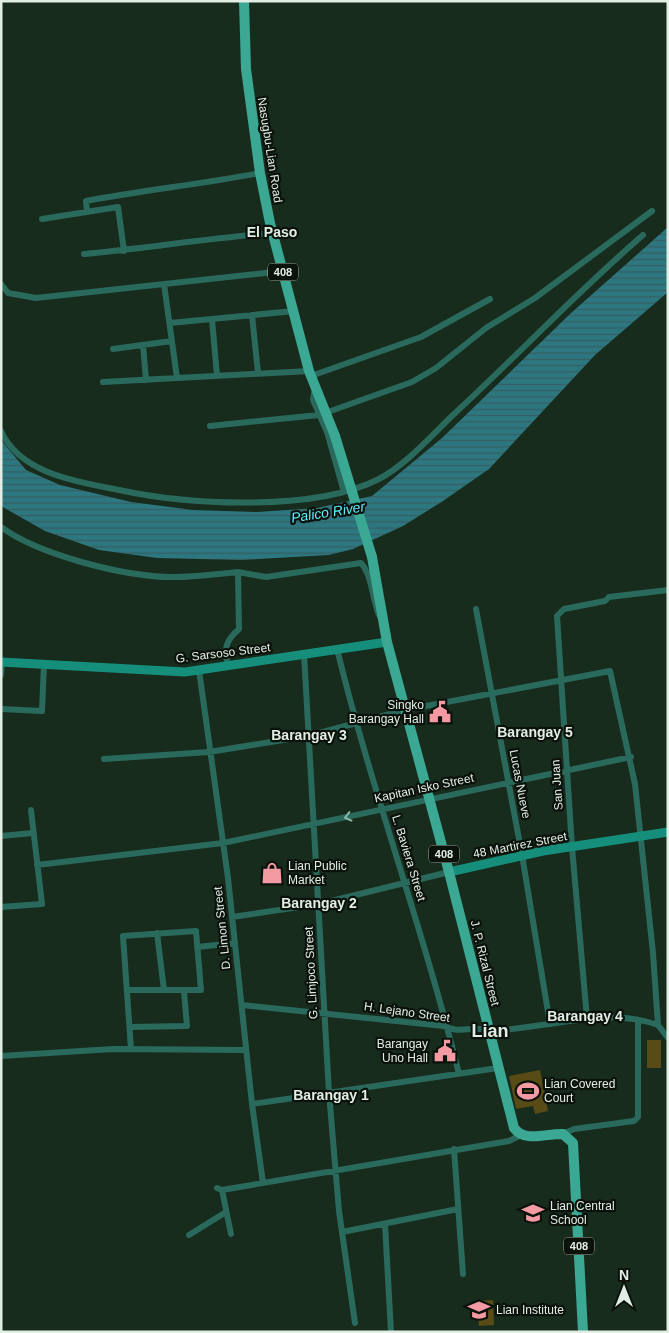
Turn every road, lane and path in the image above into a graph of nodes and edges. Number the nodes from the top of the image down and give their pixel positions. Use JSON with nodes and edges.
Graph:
{"nodes":[{"id":1,"x":244,"y":1,"type":"edge"},
{"id":2,"x":260,"y":173,"type":"junction"},
{"id":3,"x":87,"y":211,"type":"junction"},
{"id":4,"x":652,"y":211,"type":"dead end"},
{"id":5,"x":42,"y":219,"type":"dead end"},
{"id":6,"x":273,"y":233,"type":"junction"},
{"id":7,"x":643,"y":236,"type":"dead end"},
{"id":8,"x":124,"y":250,"type":"junction"},
{"id":9,"x":84,"y":254,"type":"dead end"},
{"id":10,"x":283,"y":271,"type":"junction"},
{"id":11,"x":1,"y":284,"type":"edge"},
{"id":12,"x":164,"y":284,"type":"junction"},
{"id":13,"x":490,"y":299,"type":"dead end"},
{"id":14,"x":294,"y":311,"type":"junction"},
{"id":15,"x":252,"y":315,"type":"junction"},
{"id":16,"x":212,"y":319,"type":"junction"},
{"id":17,"x":170,"y":324,"type":"junction"},
{"id":18,"x":172,"y":341,"type":"junction"},
{"id":19,"x":143,"y":345,"type":"junction"},
{"id":20,"x":113,"y":349,"type":"dead end"},
{"id":21,"x":310,"y":373,"type":"junction"},
{"id":22,"x":258,"y":374,"type":"junction"},
{"id":23,"x":216,"y":376,"type":"junction"},
{"id":24,"x":177,"y":378,"type":"junction"},
{"id":25,"x":146,"y":380,"type":"junction"},
{"id":26,"x":103,"y":382,"type":"dead end"},
{"id":27,"x":322,"y":414,"type":"junction"},
{"id":28,"x":210,"y":426,"type":"dead end"},
{"id":29,"x":1,"y":430,"type":"edge"},
{"id":30,"x":344,"y":492,"type":"junction"},
{"id":31,"x":1,"y":527,"type":"edge"},
{"id":32,"x":372,"y":557,"type":"joint"},
{"id":33,"x":238,"y":572,"type":"junction"},
{"id":34,"x":668,"y":590,"type":"edge"},
{"id":35,"x":476,"y":608,"type":"dead end"},
{"id":36,"x":382,"y":621,"type":"junction"},
{"id":37,"x":387,"y":642,"type":"junction"},
{"id":38,"x":337,"y":649,"type":"junction"},
{"id":39,"x":304,"y":654,"type":"junction"},
{"id":40,"x":2,"y":662,"type":"edge"},
{"id":41,"x":44,"y":664,"type":"junction"},
{"id":42,"x":228,"y":666,"type":"junction"},
{"id":43,"x":199,"y":670,"type":"junction"},
{"id":44,"x":1,"y":675,"type":"edge"},
{"id":45,"x":560,"y":681,"type":"junction"},
{"id":46,"x":492,"y":693,"type":"junction"},
{"id":47,"x":1,"y":708,"type":"edge"},
{"id":48,"x":405,"y":710,"type":"junction"},
{"id":49,"x":356,"y":724,"type":"junction"},
{"id":50,"x":308,"y":736,"type":"junction"},
{"id":51,"x":209,"y":752,"type":"junction"},
{"id":52,"x":630,"y":757,"type":"junction"},
{"id":53,"x":104,"y":759,"type":"dead end"},
{"id":54,"x":567,"y":771,"type":"junction"},
{"id":55,"x":508,"y":781,"type":"junction"},
{"id":56,"x":430,"y":798,"type":"junction"},
{"id":57,"x":382,"y":808,"type":"junction"},
{"id":58,"x":31,"y":810,"type":"dead end"},
{"id":59,"x":313,"y":825,"type":"junction"},
{"id":60,"x":668,"y":832,"type":"edge"},
{"id":61,"x":33,"y":833,"type":"junction"},
{"id":62,"x":1,"y":836,"type":"edge"},
{"id":63,"x":642,"y":836,"type":"junction"},
{"id":64,"x":224,"y":843,"type":"junction"},
{"id":65,"x":572,"y":847,"type":"junction"},
{"id":66,"x":522,"y":855,"type":"junction"},
{"id":67,"x":37,"y":865,"type":"junction"},
{"id":68,"x":449,"y":872,"type":"junction"},
{"id":69,"x":404,"y":883,"type":"junction"},
{"id":70,"x":319,"y":904,"type":"junction"},
{"id":71,"x":2,"y":905,"type":"edge"},
{"id":72,"x":232,"y":917,"type":"junction"},
{"id":73,"x":157,"y":933,"type":"junction"},
{"id":74,"x":235,"y":943,"type":"junction"},
{"id":75,"x":197,"y":947,"type":"junction"},
{"id":76,"x":128,"y":990,"type":"junction"},
{"id":77,"x":164,"y":990,"type":"junction"},
{"id":78,"x":184,"y":991,"type":"junction"},
{"id":79,"x":242,"y":1005,"type":"junction"},
{"id":80,"x":324,"y":1013,"type":"junction"},
{"id":81,"x":587,"y":1019,"type":"junction"},
{"id":82,"x":638,"y":1020,"type":"junction"},
{"id":83,"x":550,"y":1024,"type":"junction"},
{"id":84,"x":658,"y":1025,"type":"junction"},
{"id":85,"x":130,"y":1028,"type":"junction"},
{"id":86,"x":448,"y":1028,"type":"junction"},
{"id":87,"x":488,"y":1029,"type":"junction"},
{"id":88,"x":668,"y":1038,"type":"edge"},
{"id":89,"x":132,"y":1049,"type":"junction"},
{"id":90,"x":246,"y":1050,"type":"junction"},
{"id":91,"x":1,"y":1056,"type":"edge"},
{"id":92,"x":498,"y":1068,"type":"junction"},
{"id":93,"x":459,"y":1074,"type":"junction"},
{"id":94,"x":329,"y":1092,"type":"junction"},
{"id":95,"x":252,"y":1104,"type":"junction"},
{"id":96,"x":562,"y":1134,"type":"junction"},
{"id":97,"x":521,"y":1135,"type":"junction"},
{"id":98,"x":454,"y":1149,"type":"junction"},
{"id":99,"x":336,"y":1171,"type":"junction"},
{"id":100,"x":264,"y":1183,"type":"junction"},
{"id":101,"x":458,"y":1209,"type":"junction"},
{"id":102,"x":226,"y":1212,"type":"junction"},
{"id":103,"x":385,"y":1224,"type":"junction"},
{"id":104,"x":342,"y":1232,"type":"junction"},
{"id":105,"x":231,"y":1234,"type":"dead end"},
{"id":106,"x":189,"y":1235,"type":"dead end"},
{"id":107,"x":463,"y":1274,"type":"dead end"},
{"id":108,"x":355,"y":1323,"type":"dead end"},
{"id":109,"x":391,"y":1332,"type":"edge"},
{"id":110,"x":583,"y":1332,"type":"edge"}],
"edges":[{"from":1,"to":2,"type":"main road","name":"Nasugbu-Lian Road","number":"408"},
{"from":2,"to":3,"type":"street"},
{"from":2,"to":6,"type":"main road","name":"Nasugbu-Lian Road","number":"408"},
{"from":3,"to":5,"type":"street"},
{"from":3,"to":8,"type":"street"},
{"from":4,"to":27,"type":"street"},
{"from":6,"to":8,"type":"street"},
{"from":6,"to":10,"type":"main road","name":"Nasugbu-Lian Road","number":"408"},
{"from":7,"to":30,"type":"street"},
{"from":8,"to":9,"type":"street"},
{"from":10,"to":12,"type":"street"},
{"from":10,"to":14,"type":"main road","name":"Nasugbu-Lian Road","number":"408"},
{"from":11,"to":12,"type":"street"},
{"from":12,"to":17,"type":"street"},
{"from":13,"to":21,"type":"street"},
{"from":14,"to":15,"type":"street"},
{"from":14,"to":21,"type":"main road","name":"Nasugbu-Lian Road","number":"408"},
{"from":15,"to":16,"type":"street"},
{"from":15,"to":22,"type":"street"},
{"from":16,"to":17,"type":"street"},
{"from":16,"to":23,"type":"street"},
{"from":17,"to":18,"type":"street"},
{"from":18,"to":19,"type":"street"},
{"from":18,"to":24,"type":"street"},
{"from":19,"to":20,"type":"street"},
{"from":19,"to":25,"type":"street"},
{"from":21,"to":22,"type":"street"},
{"from":21,"to":27,"type":"main road","name":"Nasugbu-Lian Road","number":"408"},
{"from":22,"to":23,"type":"street"},
{"from":23,"to":24,"type":"street"},
{"from":24,"to":25,"type":"street"},
{"from":25,"to":26,"type":"street"},
{"from":27,"to":28,"type":"street"},
{"from":27,"to":30,"type":"street"},
{"from":27,"to":32,"type":"main road","name":"Nasugbu-Lian Road","number":"408","bridge":true},
{"from":29,"to":30,"type":"street"},
{"from":31,"to":33,"type":"street"},
{"from":32,"to":36,"type":"main road","name":"J. P. Rizal Street","number":"408"},
{"from":33,"to":36,"type":"street"},
{"from":33,"to":42,"type":"street"},
{"from":34,"to":45,"type":"street","name":"San Juan"},
{"from":35,"to":46,"type":"street","name":"Lucas Nueve"},
{"from":36,"to":37,"type":"main road","name":"J. P. Rizal Street","number":"408"},
{"from":37,"to":38,"type":"street","name":"G. Sarsoso Street"},
{"from":37,"to":48,"type":"main road","name":"J. P. Rizal Street","number":"408"},
{"from":38,"to":39,"type":"street","name":"G. Sarsoso Street"},
{"from":38,"to":49,"type":"street","name":"L. Baviera Street"},
{"from":39,"to":42,"type":"street","name":"G. Sarsoso Street"},
{"from":39,"to":50,"type":"street","name":"G. Limjoco Street"},
{"from":40,"to":41,"type":"street","name":"G. Sarsoso Street"},
{"from":40,"to":44,"type":"street"},
{"from":41,"to":43,"type":"street","name":"G. Sarsoso Street"},
{"from":41,"to":47,"type":"street"},
{"from":42,"to":43,"type":"street","name":"G. Sarsoso Street"},
{"from":43,"to":51,"type":"street","name":"D. Limon Street"},
{"from":45,"to":46,"type":"street"},
{"from":45,"to":52,"type":"street"},
{"from":45,"to":54,"type":"street","name":"San Juan"},
{"from":46,"to":48,"type":"street"},
{"from":46,"to":55,"type":"street","name":"Lucas Nueve"},
{"from":48,"to":49,"type":"street"},
{"from":48,"to":56,"type":"main road","name":"J. P. Rizal Street","number":"408"},
{"from":49,"to":50,"type":"street"},
{"from":49,"to":57,"type":"street","name":"L. Baviera Street"},
{"from":50,"to":51,"type":"street"},
{"from":50,"to":59,"type":"street","name":"G. Limjoco Street"},
{"from":51,"to":53,"type":"street"},
{"from":51,"to":64,"type":"street","name":"D. Limon Street"},
{"from":52,"to":54,"type":"street","name":"Kapitan Isko Street"},
{"from":52,"to":63,"type":"street"},
{"from":54,"to":55,"type":"street","name":"Kapitan Isko Street"},
{"from":54,"to":65,"type":"street","name":"San Juan"},
{"from":55,"to":56,"type":"street","name":"Kapitan Isko Street"},
{"from":55,"to":66,"type":"street","name":"Lucas Nueve"},
{"from":56,"to":57,"type":"street","name":"Kapitan Isko Street"},
{"from":56,"to":68,"type":"main road","name":"J. P. Rizal Street","number":"408"},
{"from":57,"to":59,"type":"street","name":"Kapitan Isko Street","one_way":true},
{"from":57,"to":69,"type":"street","name":"L. Baviera Street"},
{"from":58,"to":61,"type":"street"},
{"from":59,"to":64,"type":"street","name":"Kapitan Isko Street"},
{"from":59,"to":70,"type":"street","name":"G. Limjoco Street"},
{"from":60,"to":63,"type":"street","name":"48 Martirez Street"},
{"from":61,"to":62,"type":"street"},
{"from":61,"to":67,"type":"street"},
{"from":63,"to":65,"type":"street","name":"48 Martirez Street"},
{"from":63,"to":84,"type":"street"},
{"from":64,"to":67,"type":"street","name":"Kapitan Isko Street"},
{"from":64,"to":72,"type":"street","name":"D. Limon Street"},
{"from":65,"to":66,"type":"street","name":"48 Martirez Street"},
{"from":65,"to":81,"type":"street","name":"San Juan"},
{"from":66,"to":68,"type":"street","name":"48 Martirez Street"},
{"from":66,"to":83,"type":"street","name":"Lucas Nueve"},
{"from":67,"to":71,"type":"street"},
{"from":68,"to":69,"type":"street","name":"48 Martirez Street"},
{"from":68,"to":87,"type":"main road","name":"J. P. Rizal Street","number":"408"},
{"from":69,"to":70,"type":"street","name":"48 Martirez Street"},
{"from":69,"to":86,"type":"street","name":"L. Baviera Street"},
{"from":70,"to":72,"type":"street","name":"48 Martirez Street"},
{"from":70,"to":80,"type":"street","name":"G. Limjoco Street"},
{"from":72,"to":74,"type":"street","name":"D. Limon Street"},
{"from":73,"to":75,"type":"street"},
{"from":73,"to":76,"type":"street"},
{"from":73,"to":77,"type":"street"},
{"from":74,"to":75,"type":"street"},
{"from":74,"to":79,"type":"street","name":"D. Limon Street"},
{"from":75,"to":78,"type":"street"},
{"from":76,"to":77,"type":"street"},
{"from":76,"to":85,"type":"street"},
{"from":77,"to":78,"type":"street"},
{"from":78,"to":85,"type":"street"},
{"from":79,"to":80,"type":"street","name":"H. Lejano Street"},
{"from":79,"to":90,"type":"street","name":"D. Limon Street"},
{"from":80,"to":86,"type":"street","name":"H. Lejano Street"},
{"from":80,"to":94,"type":"street","name":"G. Limjoco Street"},
{"from":81,"to":82,"type":"street","name":"H. Lejano Street"},
{"from":81,"to":83,"type":"street","name":"H. Lejano Street"},
{"from":82,"to":84,"type":"street","name":"H. Lejano Street"},
{"from":82,"to":96,"type":"street"},
{"from":83,"to":87,"type":"street","name":"H. Lejano Street"},
{"from":84,"to":88,"type":"street"},
{"from":85,"to":89,"type":"street"},
{"from":86,"to":87,"type":"street","name":"H. Lejano Street"},
{"from":86,"to":93,"type":"street","name":"L. Baviera Street"},
{"from":87,"to":92,"type":"main road","name":"J. P. Rizal Street","number":"408"},
{"from":89,"to":90,"type":"street"},
{"from":89,"to":91,"type":"street"},
{"from":90,"to":95,"type":"street","name":"D. Limon Street"},
{"from":92,"to":93,"type":"street"},
{"from":92,"to":97,"type":"main road","name":"J. P. Rizal Street","number":"408"},
{"from":93,"to":94,"type":"street"},
{"from":94,"to":95,"type":"street"},
{"from":94,"to":99,"type":"street","name":"G. Limjoco Street"},
{"from":95,"to":100,"type":"street","name":"D. Limon Street"},
{"from":96,"to":97,"type":"main road"},
{"from":96,"to":110,"type":"main road","number":"408"},
{"from":97,"to":98,"type":"street"},
{"from":98,"to":99,"type":"street"},
{"from":98,"to":101,"type":"street"},
{"from":99,"to":100,"type":"street"},
{"from":99,"to":104,"type":"street","name":"G. Limjoco Street"},
{"from":100,"to":102,"type":"street"},
{"from":101,"to":103,"type":"street"},
{"from":101,"to":107,"type":"street"},
{"from":102,"to":105,"type":"street"},
{"from":102,"to":106,"type":"street"},
{"from":103,"to":104,"type":"street"},
{"from":103,"to":109,"type":"street"},
{"from":104,"to":108,"type":"street","name":"G. Limjoco Street"}]}
